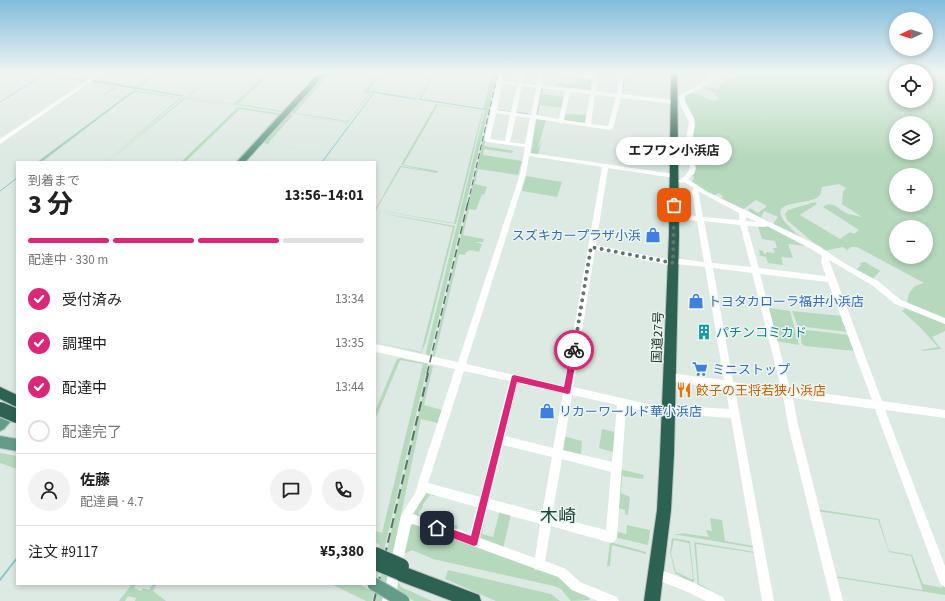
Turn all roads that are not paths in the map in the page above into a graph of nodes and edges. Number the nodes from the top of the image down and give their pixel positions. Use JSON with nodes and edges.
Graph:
{"nodes":[{"id":1,"x":61,"y":101,"type":"edge"},
{"id":2,"x":297,"y":101,"type":"edge"},
{"id":3,"x":496,"y":101,"type":"edge"},
{"id":4,"x":516,"y":101,"type":"edge"},
{"id":5,"x":535,"y":101,"type":"edge"},
{"id":6,"x":566,"y":101,"type":"edge"},
{"id":7,"x":592,"y":101,"type":"edge"},
{"id":8,"x":618,"y":101,"type":"edge"},
{"id":9,"x":664,"y":101,"type":"edge"},
{"id":10,"x":682,"y":101,"type":"edge"},
{"id":11,"x":673,"y":102,"type":"joint"},
{"id":12,"x":494,"y":111,"type":"junction"},
{"id":13,"x":514,"y":114,"type":"junction"},
{"id":14,"x":533,"y":116,"type":"junction"},
{"id":15,"x":561,"y":122,"type":"junction"},
{"id":16,"x":588,"y":125,"type":"junction"},
{"id":17,"x":0,"y":142,"type":"edge"},
{"id":18,"x":507,"y":143,"type":"junction"},
{"id":19,"x":528,"y":146,"type":"junction"},
{"id":20,"x":526,"y":154,"type":"junction"},
{"id":21,"x":242,"y":161,"type":"edge"},
{"id":22,"x":605,"y":166,"type":"junction"},
{"id":23,"x":677,"y":179,"type":"junction"},
{"id":24,"x":698,"y":188,"type":"junction"},
{"id":25,"x":742,"y":212,"type":"junction"},
{"id":26,"x":674,"y":216,"type":"junction"},
{"id":27,"x":700,"y":219,"type":"junction"},
{"id":28,"x":743,"y":224,"type":"junction"},
{"id":29,"x":769,"y":225,"type":"junction"},
{"id":30,"x":591,"y":247,"type":"junction"},
{"id":31,"x":826,"y":255,"type":"junction"},
{"id":32,"x":673,"y":262,"type":"junction"},
{"id":33,"x":708,"y":265,"type":"junction"},
{"id":34,"x":755,"y":271,"type":"junction"},
{"id":35,"x":831,"y":279,"type":"junction"},
{"id":36,"x":945,"y":321,"type":"edge"},
{"id":37,"x":376,"y":348,"type":"edge"},
{"id":38,"x":460,"y":367,"type":"junction"},
{"id":39,"x":669,"y":377,"type":"junction"},
{"id":40,"x":514,"y":378,"type":"junction"},
{"id":41,"x":730,"y":385,"type":"junction"},
{"id":42,"x":568,"y":391,"type":"junction"},
{"id":43,"x":0,"y":393,"type":"edge"},
{"id":44,"x":787,"y":393,"type":"junction"},
{"id":45,"x":0,"y":399,"type":"edge"},
{"id":46,"x":16,"y":400,"type":"edge"},
{"id":47,"x":622,"y":403,"type":"junction"},
{"id":48,"x":879,"y":405,"type":"junction"},
{"id":49,"x":16,"y":406,"type":"edge"},
{"id":50,"x":16,"y":407,"type":"edge"},
{"id":51,"x":0,"y":409,"type":"edge"},
{"id":52,"x":668,"y":410,"type":"junction"},
{"id":53,"x":734,"y":414,"type":"junction"},
{"id":54,"x":945,"y":414,"type":"edge"},
{"id":55,"x":16,"y":416,"type":"edge"},
{"id":56,"x":0,"y":425,"type":"edge"},
{"id":57,"x":499,"y":439,"type":"junction"},
{"id":58,"x":0,"y":442,"type":"edge"},
{"id":59,"x":16,"y":445,"type":"edge"},
{"id":60,"x":557,"y":453,"type":"junction"},
{"id":61,"x":617,"y":468,"type":"junction"},
{"id":62,"x":423,"y":487,"type":"junction"},
{"id":63,"x":484,"y":503,"type":"junction"},
{"id":64,"x":546,"y":520,"type":"junction"},
{"id":65,"x":406,"y":522,"type":"junction"},
{"id":66,"x":474,"y":542,"type":"junction"},
{"id":67,"x":376,"y":555,"type":"edge"},
{"id":68,"x":376,"y":563,"type":"edge"},
{"id":69,"x":539,"y":565,"type":"junction"},
{"id":70,"x":401,"y":570,"type":"junction"},
{"id":71,"x":656,"y":574,"type":"junction"},
{"id":72,"x":945,"y":581,"type":"edge"},
{"id":73,"x":376,"y":585,"type":"edge"},
{"id":74,"x":388,"y":601,"type":"edge"},
{"id":75,"x":402,"y":601,"type":"edge"},
{"id":76,"x":473,"y":601,"type":"edge"},
{"id":77,"x":613,"y":601,"type":"edge"},
{"id":78,"x":652,"y":601,"type":"edge"},
{"id":79,"x":719,"y":601,"type":"edge"},
{"id":80,"x":768,"y":601,"type":"edge"},
{"id":81,"x":837,"y":601,"type":"edge"}],
"edges":[{"from":1,"to":17,"type":"street"},
{"from":2,"to":21,"type":"main road"},
{"from":3,"to":12,"type":"street"},
{"from":4,"to":13,"type":"street"},
{"from":5,"to":14,"type":"street"},
{"from":6,"to":15,"type":"street"},
{"from":7,"to":16,"type":"street"},
{"from":8,"to":16,"type":"street"},
{"from":9,"to":11,"type":"street"},
{"from":10,"to":23,"type":"street"},
{"from":11,"to":23,"type":"highway","name":"国道27号"},
{"from":12,"to":13,"type":"street"},
{"from":12,"to":18,"type":"street"},
{"from":13,"to":14,"type":"street"},
{"from":13,"to":18,"type":"street"},
{"from":14,"to":15,"type":"street"},
{"from":14,"to":19,"type":"street"},
{"from":15,"to":16,"type":"street"},
{"from":18,"to":19,"type":"street"},
{"from":19,"to":20,"type":"street"},
{"from":20,"to":22,"type":"street"},
{"from":20,"to":38,"type":"street"},
{"from":22,"to":23,"type":"street"},
{"from":22,"to":30,"type":"street"},
{"from":23,"to":24,"type":"street"},
{"from":23,"to":26,"type":"highway","name":"国道27号"},
{"from":24,"to":25,"type":"street"},
{"from":24,"to":27,"type":"street"},
{"from":25,"to":28,"type":"street"},
{"from":25,"to":29,"type":"street"},
{"from":26,"to":27,"type":"street"},
{"from":26,"to":32,"type":"highway","name":"国道27号"},
{"from":27,"to":28,"type":"street"},
{"from":27,"to":33,"type":"street"},
{"from":28,"to":29,"type":"street"},
{"from":28,"to":34,"type":"street"},
{"from":29,"to":31,"type":"street"},
{"from":30,"to":32,"type":"street"},
{"from":30,"to":42,"type":"street"},
{"from":31,"to":35,"type":"street"},
{"from":31,"to":36,"type":"street"},
{"from":32,"to":33,"type":"street"},
{"from":32,"to":39,"type":"highway","name":"国道27号"},
{"from":33,"to":34,"type":"street"},
{"from":33,"to":41,"type":"street"},
{"from":34,"to":35,"type":"street"},
{"from":34,"to":44,"type":"street"},
{"from":35,"to":48,"type":"street"},
{"from":37,"to":38,"type":"street"},
{"from":38,"to":40,"type":"street"},
{"from":38,"to":62,"type":"street"},
{"from":39,"to":41,"type":"street"},
{"from":39,"to":52,"type":"highway","name":"国道27号"},
{"from":40,"to":42,"type":"street"},
{"from":40,"to":57,"type":"street"},
{"from":41,"to":44,"type":"street"},
{"from":41,"to":53,"type":"street"},
{"from":42,"to":47,"type":"street"},
{"from":42,"to":60,"type":"street"},
{"from":43,"to":46,"type":"highway"},
{"from":44,"to":48,"type":"street"},
{"from":44,"to":81,"type":"street"},
{"from":45,"to":49,"type":"highway"},
{"from":47,"to":52,"type":"street"},
{"from":47,"to":61,"type":"street"},
{"from":48,"to":54,"type":"street"},
{"from":48,"to":72,"type":"street"},
{"from":50,"to":56,"type":"main road"},
{"from":51,"to":55,"type":"highway","bridge":true},
{"from":52,"to":53,"type":"street"},
{"from":52,"to":71,"type":"highway","name":"国道27号"},
{"from":53,"to":80,"type":"street"},
{"from":57,"to":60,"type":"street"},
{"from":57,"to":63,"type":"street"},
{"from":58,"to":59,"type":"main road"},
{"from":60,"to":61,"type":"street"},
{"from":60,"to":64,"type":"street"},
{"from":61,"to":64,"type":"street"},
{"from":62,"to":63,"type":"street"},
{"from":62,"to":65,"type":"street"},
{"from":63,"to":64,"type":"street"},
{"from":63,"to":66,"type":"street"},
{"from":64,"to":69,"type":"street"},
{"from":65,"to":66,"type":"street"},
{"from":65,"to":74,"type":"street"},
{"from":66,"to":69,"type":"street"},
{"from":67,"to":70,"type":"highway","bridge":true},
{"from":68,"to":70,"type":"highway","bridge":true},
{"from":69,"to":77,"type":"street"},
{"from":70,"to":76,"type":"highway"},
{"from":71,"to":78,"type":"highway","name":"国道27号"},
{"from":71,"to":79,"type":"street"},
{"from":73,"to":75,"type":"main road","bridge":true}]}
